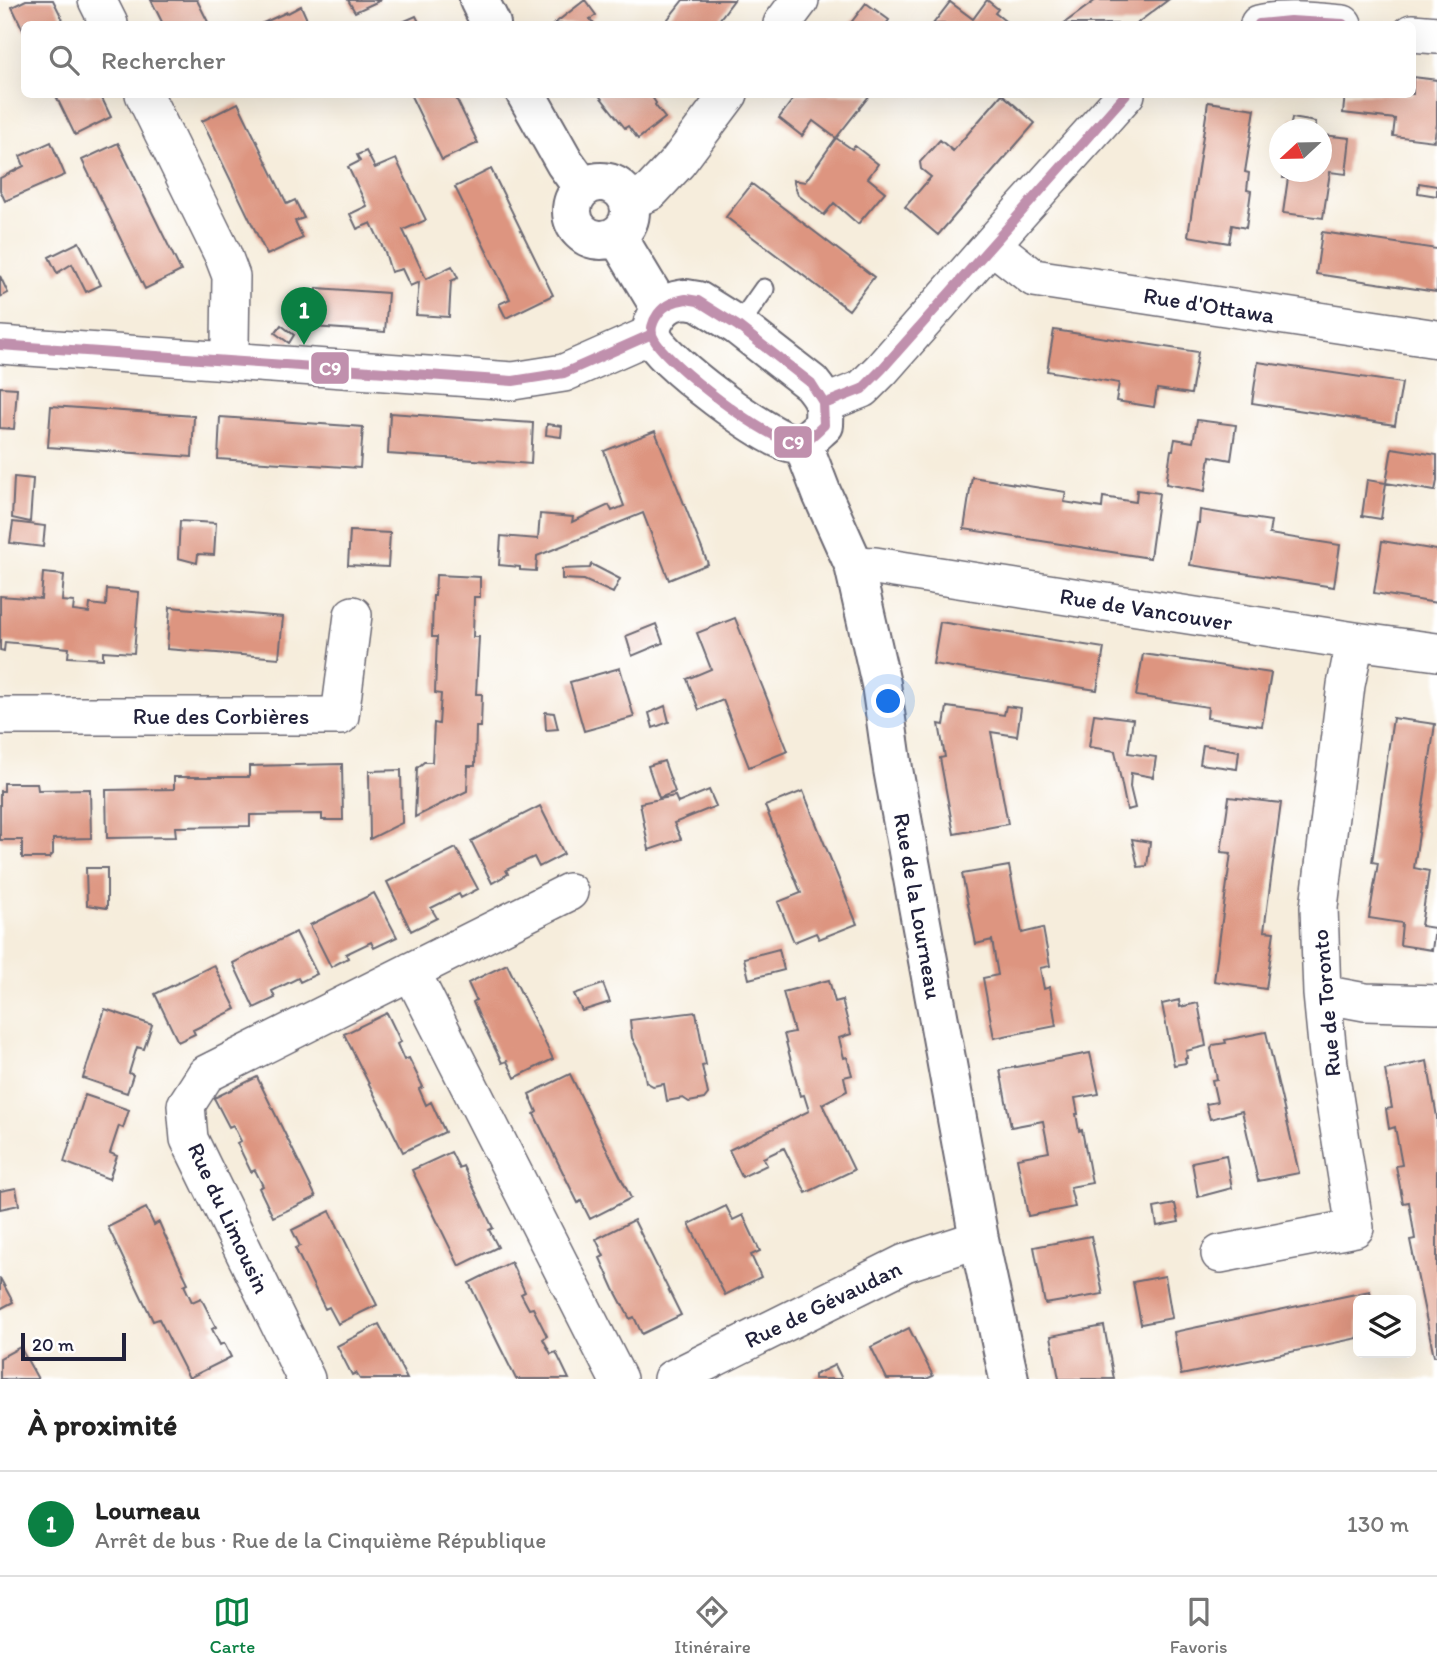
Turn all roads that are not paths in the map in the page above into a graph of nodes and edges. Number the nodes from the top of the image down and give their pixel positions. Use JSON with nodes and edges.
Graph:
{"nodes":[{"id":1,"x":97,"y":0,"type":"edge"},
{"id":2,"x":479,"y":0,"type":"edge"},
{"id":3,"x":800,"y":0,"type":"edge"},
{"id":4,"x":108,"y":21,"type":"edge"},
{"id":5,"x":490,"y":21,"type":"edge"},
{"id":6,"x":784,"y":21,"type":"edge"},
{"id":7,"x":1416,"y":33,"type":"edge"},
{"id":8,"x":1437,"y":35,"type":"edge"},
{"id":9,"x":146,"y":98,"type":"edge"},
{"id":10,"x":528,"y":98,"type":"edge"},
{"id":11,"x":726,"y":98,"type":"edge"},
{"id":12,"x":1122,"y":98,"type":"edge"},
{"id":13,"x":583,"y":188,"type":"junction"},
{"id":14,"x":623,"y":219,"type":"junction"},
{"id":15,"x":992,"y":245,"type":"junction"},
{"id":16,"x":764,"y":289,"type":"dead end"},
{"id":17,"x":657,"y":321,"type":"junction"},
{"id":18,"x":738,"y":327,"type":"junction"},
{"id":19,"x":1437,"y":339,"type":"edge"},
{"id":20,"x":0,"y":345,"type":"edge"},
{"id":21,"x":227,"y":360,"type":"junction"},
{"id":22,"x":824,"y":404,"type":"junction"},
{"id":23,"x":802,"y":442,"type":"junction"},
{"id":24,"x":854,"y":565,"type":"junction"},
{"id":25,"x":354,"y":615,"type":"dead end"},
{"id":26,"x":1355,"y":641,"type":"junction"},
{"id":27,"x":1437,"y":652,"type":"edge"},
{"id":28,"x":0,"y":716,"type":"edge"},
{"id":29,"x":569,"y":892,"type":"dead end"},
{"id":30,"x":411,"y":971,"type":"junction"},
{"id":31,"x":1322,"y":994,"type":"junction"},
{"id":32,"x":1437,"y":1004,"type":"edge"},
{"id":33,"x":979,"y":1239,"type":"junction"},
{"id":34,"x":1220,"y":1254,"type":"dead end"},
{"id":35,"x":306,"y":1379,"type":"edge"},
{"id":36,"x":618,"y":1379,"type":"edge"},
{"id":37,"x":672,"y":1379,"type":"edge"},
{"id":38,"x":1009,"y":1379,"type":"edge"}],
"edges":[{"from":1,"to":4,"type":"street"},
{"from":2,"to":5,"type":"street"},
{"from":3,"to":6,"type":"street"},
{"from":7,"to":8,"type":"street"},
{"from":9,"to":21,"type":"street"},
{"from":10,"to":13,"type":"street"},
{"from":11,"to":14,"type":"street"},
{"from":12,"to":15,"type":"street"},
{"from":13,"to":14,"type":"street"},
{"from":13,"to":14,"type":"street"},
{"from":14,"to":17,"type":"street"},
{"from":15,"to":19,"type":"street","name":"Rue d'Ottawa"},
{"from":15,"to":22,"type":"street"},
{"from":16,"to":18,"type":"lane"},
{"from":17,"to":18,"type":"street"},
{"from":17,"to":21,"type":"street"},
{"from":17,"to":23,"type":"street"},
{"from":18,"to":22,"type":"street"},
{"from":20,"to":21,"type":"street"},
{"from":22,"to":23,"type":"street"},
{"from":23,"to":24,"type":"street","name":"Rue de la Lourneau"},
{"from":24,"to":26,"type":"street","name":"Rue de Vancouver"},
{"from":24,"to":33,"type":"street","name":"Rue de la Lourneau"},
{"from":25,"to":28,"type":"street","name":"Rue des Corbières"},
{"from":26,"to":27,"type":"street","name":"Rue de Vancouver"},
{"from":26,"to":31,"type":"street","name":"Rue de Toronto"},
{"from":29,"to":30,"type":"street","name":"Rue du Limousin"},
{"from":30,"to":35,"type":"street","name":"Rue du Limousin"},
{"from":30,"to":36,"type":"street"},
{"from":31,"to":32,"type":"street"},
{"from":31,"to":34,"type":"street","name":"Rue de Toronto"},
{"from":33,"to":37,"type":"street","name":"Rue de Gévaudan"},
{"from":33,"to":38,"type":"street","name":"Rue de la Lourneau"}]}
